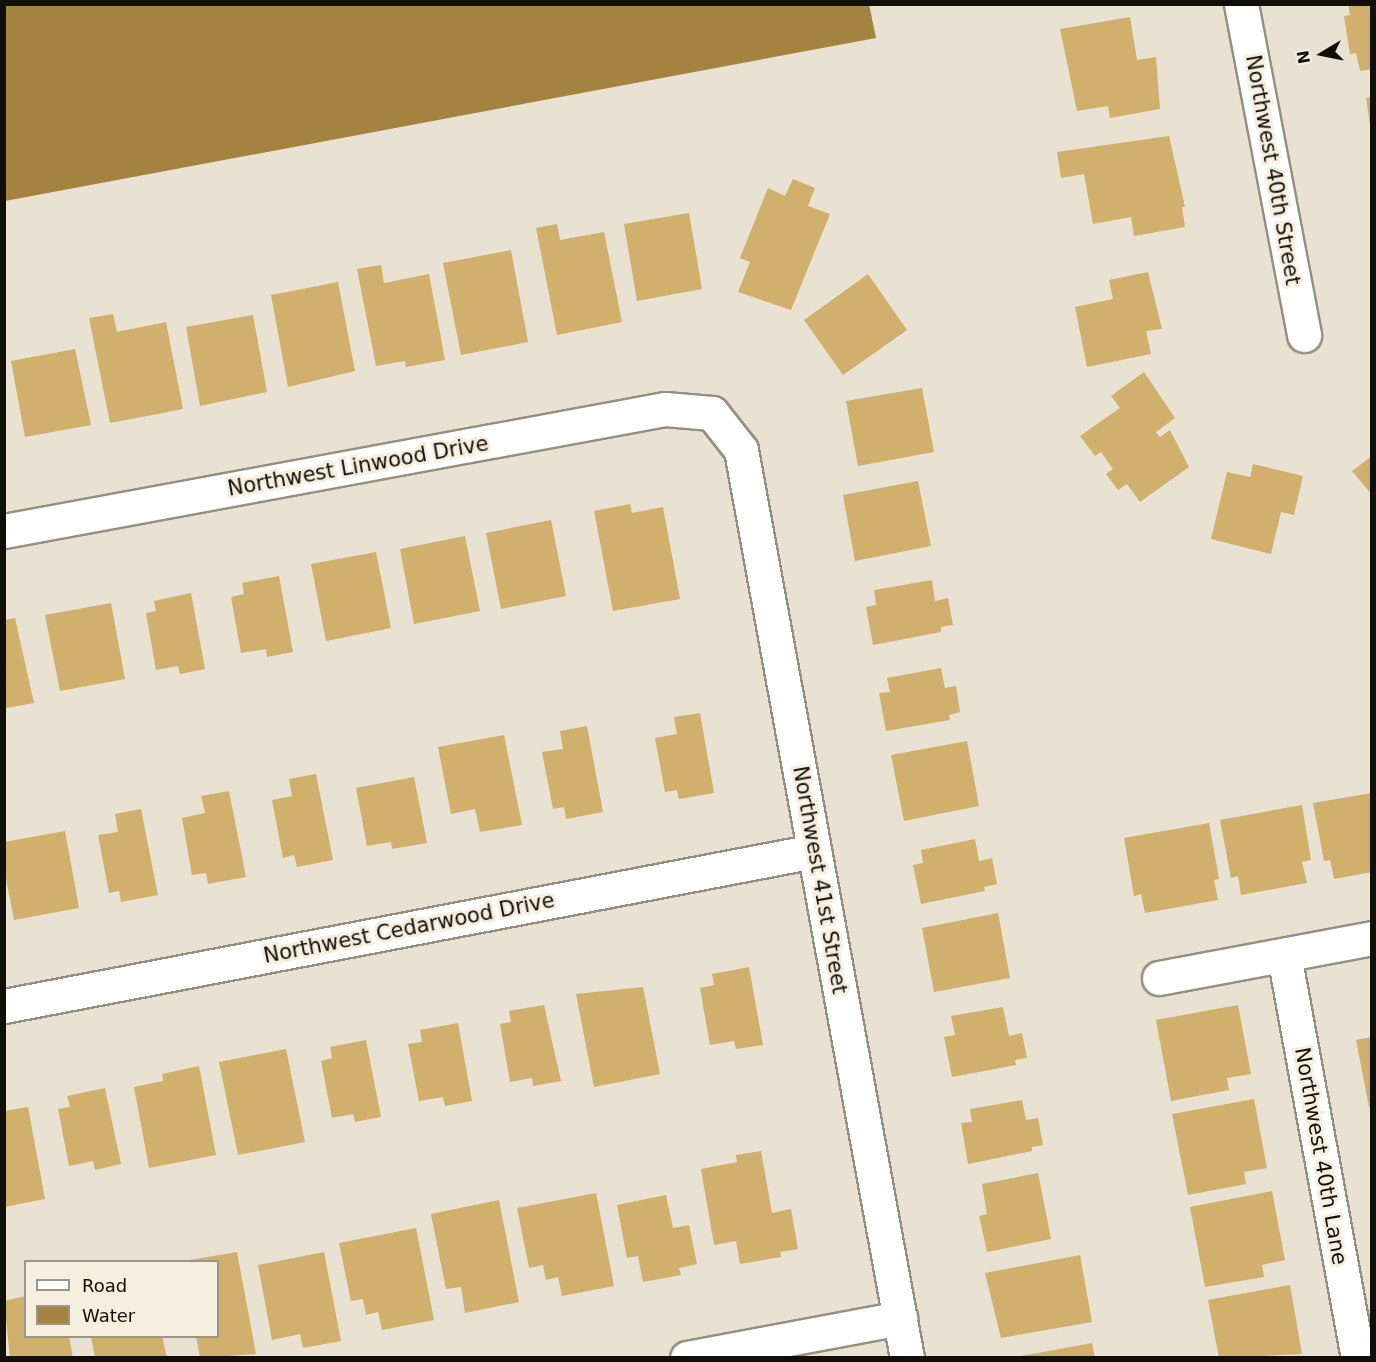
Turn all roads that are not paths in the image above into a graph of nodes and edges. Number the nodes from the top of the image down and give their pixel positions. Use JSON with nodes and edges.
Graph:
{"nodes":[{"id":1,"x":1242,"y":4,"type":"edge"},
{"id":2,"x":1304,"y":335,"type":"dead end"},
{"id":3,"x":712,"y":412,"type":"joint"},
{"id":4,"x":4,"y":531,"type":"edge"},
{"id":5,"x":814,"y":852,"type":"junction"},
{"id":6,"x":1371,"y":938,"type":"edge"},
{"id":7,"x":1284,"y":955,"type":"junction"},
{"id":8,"x":1159,"y":978,"type":"dead end"},
{"id":9,"x":4,"y":1006,"type":"edge"},
{"id":10,"x":900,"y":1318,"type":"junction"},
{"id":11,"x":687,"y":1358,"type":"edge"},
{"id":12,"x":907,"y":1358,"type":"edge"},
{"id":13,"x":1358,"y":1358,"type":"edge"}],
"edges":[{"from":1,"to":2,"type":"street","name":"Northwest 40th Street"},
{"from":3,"to":4,"type":"street","name":"Northwest Linwood Drive"},
{"from":3,"to":5,"type":"street","name":"Northwest 41st Street"},
{"from":5,"to":9,"type":"street","name":"Northwest Cedarwood Drive"},
{"from":5,"to":10,"type":"street","name":"Northwest 41st Street"},
{"from":6,"to":7,"type":"street"},
{"from":7,"to":8,"type":"street"},
{"from":7,"to":13,"type":"street","name":"Northwest 40th Lane"},
{"from":10,"to":11,"type":"street"},
{"from":10,"to":12,"type":"street","name":"Northwest 41st Street"}]}
